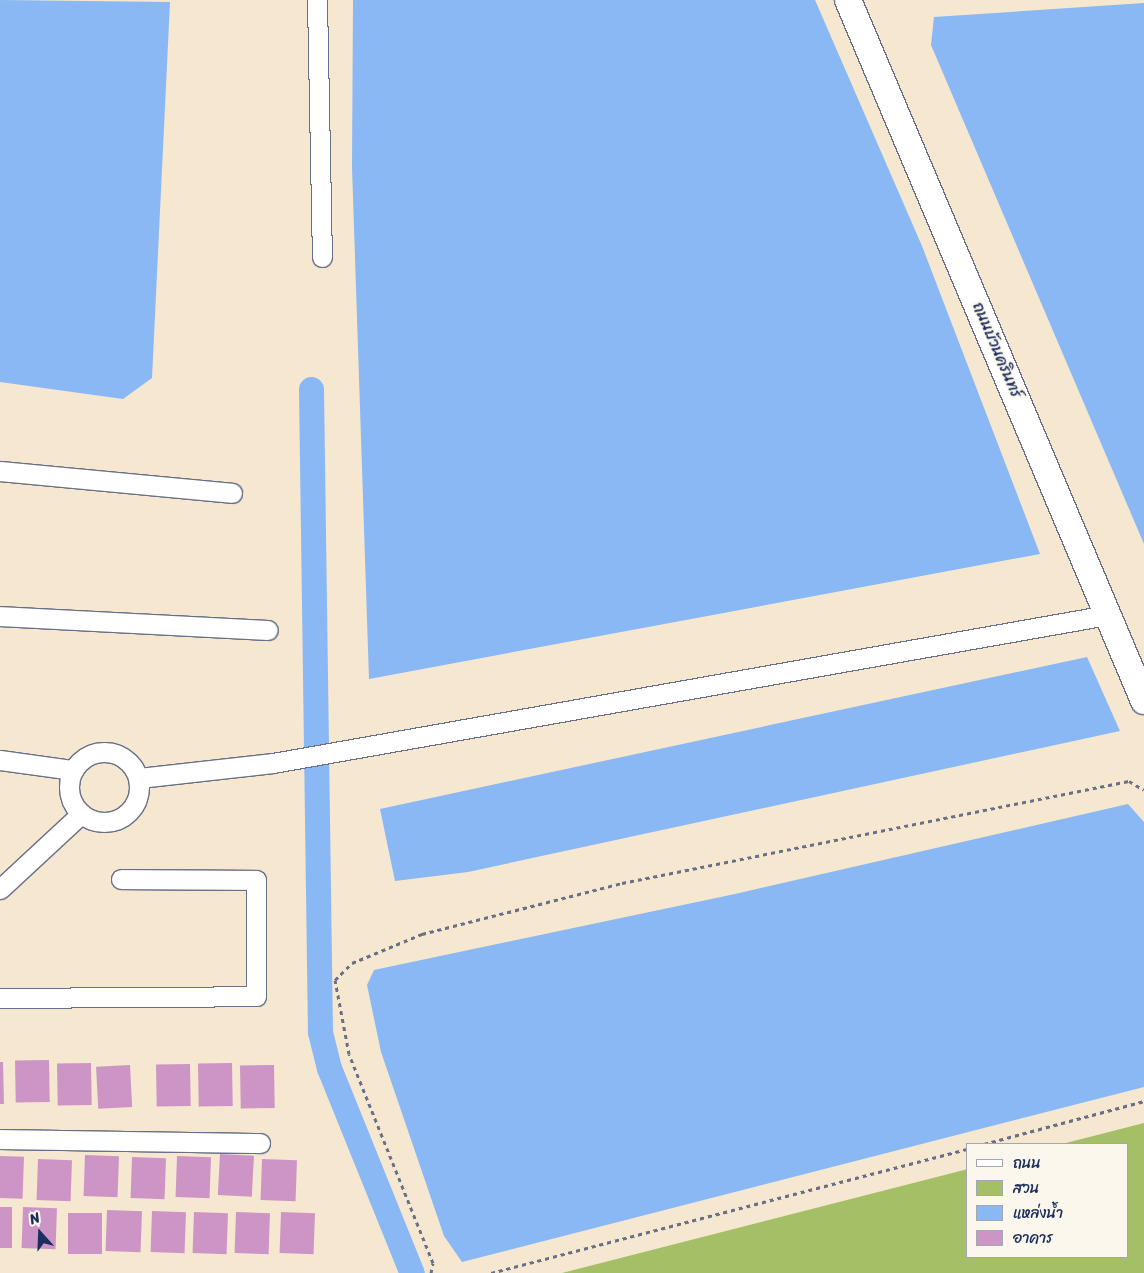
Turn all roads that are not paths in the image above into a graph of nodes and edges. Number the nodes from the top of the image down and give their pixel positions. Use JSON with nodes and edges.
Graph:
{"nodes":[{"id":1,"x":317,"y":0,"type":"edge"},
{"id":2,"x":848,"y":0,"type":"edge"},
{"id":3,"x":322,"y":257,"type":"dead end"},
{"id":4,"x":0,"y":472,"type":"edge"},
{"id":5,"x":232,"y":493,"type":"dead end"},
{"id":6,"x":1107,"y":615,"type":"junction"},
{"id":7,"x":0,"y":616,"type":"edge"},
{"id":8,"x":268,"y":630,"type":"dead end"},
{"id":9,"x":1144,"y":701,"type":"edge"},
{"id":10,"x":0,"y":760,"type":"edge"},
{"id":11,"x":72,"y":770,"type":"junction"},
{"id":12,"x":139,"y":778,"type":"junction"},
{"id":13,"x":81,"y":814,"type":"junction"},
{"id":14,"x":121,"y":880,"type":"dead end"},
{"id":15,"x":0,"y":889,"type":"edge"},
{"id":16,"x":0,"y":998,"type":"edge"},
{"id":17,"x":0,"y":1139,"type":"edge"},
{"id":18,"x":260,"y":1143,"type":"dead end"}],
"edges":[{"from":1,"to":3,"type":"street"},
{"from":2,"to":6,"type":"street","name":"ถนนบัวนครินทร์"},
{"from":4,"to":5,"type":"street"},
{"from":6,"to":9,"type":"street","name":"ถนนบัวนครินทร์"},
{"from":6,"to":12,"type":"street"},
{"from":7,"to":8,"type":"street"},
{"from":10,"to":11,"type":"street"},
{"from":11,"to":12,"type":"street"},
{"from":11,"to":13,"type":"street"},
{"from":12,"to":13,"type":"street"},
{"from":13,"to":15,"type":"street"},
{"from":14,"to":16,"type":"street"},
{"from":17,"to":18,"type":"street"}]}
